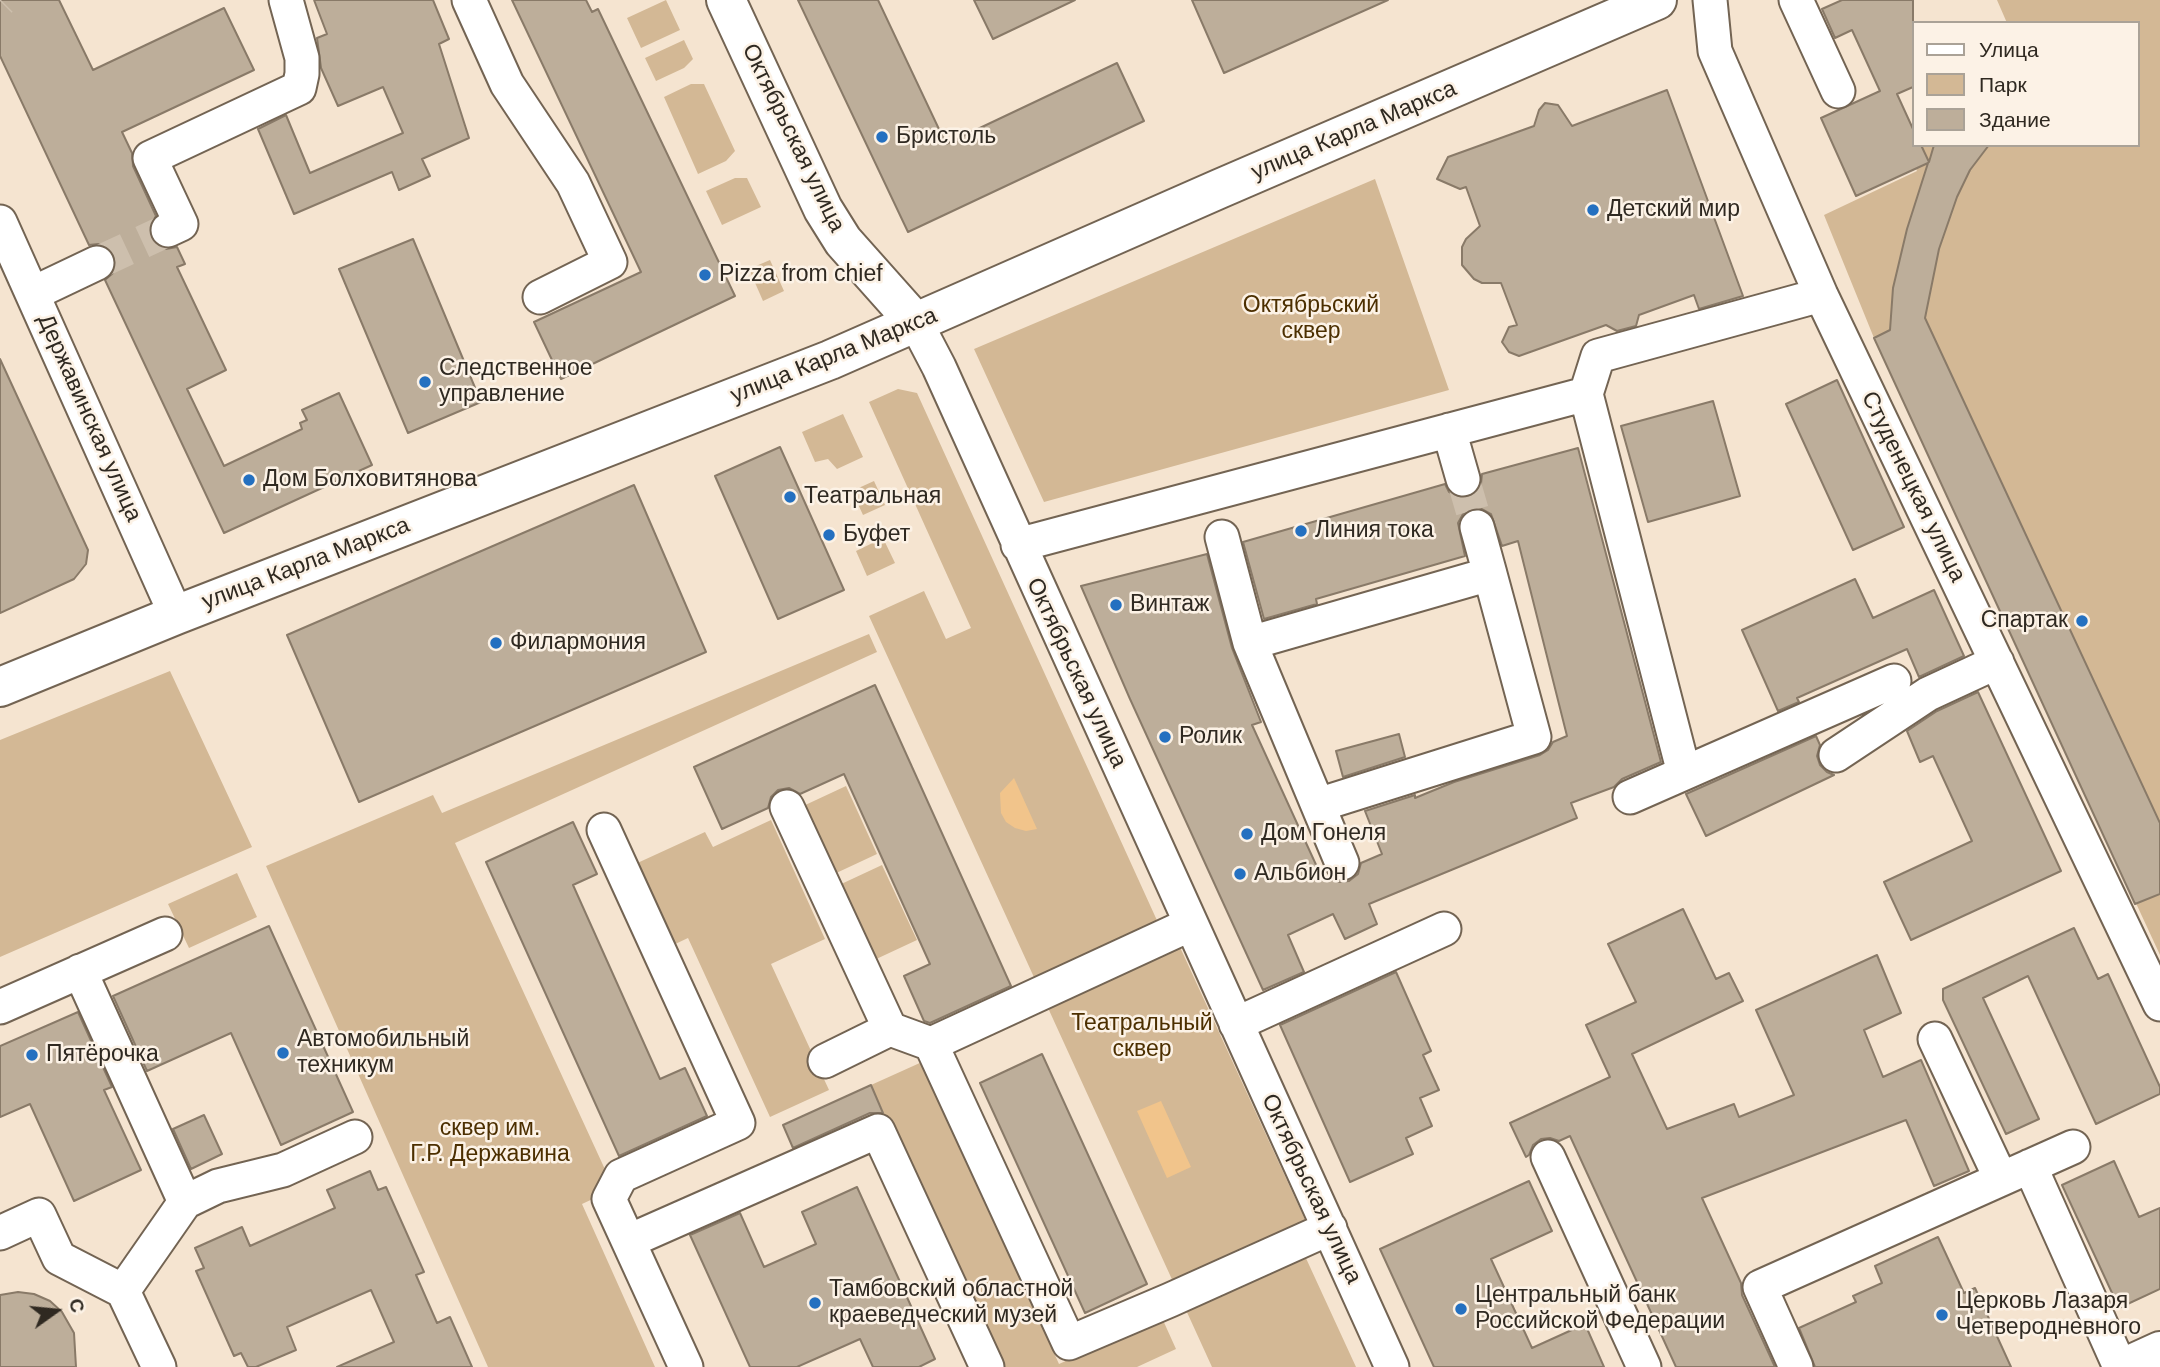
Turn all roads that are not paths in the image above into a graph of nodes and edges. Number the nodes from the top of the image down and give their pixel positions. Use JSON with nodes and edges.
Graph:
{"nodes":[{"id":1,"x":286,"y":0,"type":"edge"},
{"id":2,"x":726,"y":0,"type":"edge"},
{"id":3,"x":1657,"y":0,"type":"edge"},
{"id":4,"x":1710,"y":0,"type":"edge"},
{"id":5,"x":1796,"y":0,"type":"edge"},
{"id":6,"x":476,"y":2,"type":"edge"},
{"id":7,"x":1838,"y":91,"type":"dead end"},
{"id":8,"x":0,"y":222,"type":"edge"},
{"id":9,"x":169,"y":230,"type":"dead end"},
{"id":10,"x":97,"y":263,"type":"tunnel mouth"},
{"id":11,"x":34,"y":293,"type":"junction"},
{"id":12,"x":1821,"y":295,"type":"junction"},
{"id":13,"x":540,"y":297,"type":"dead end"},
{"id":14,"x":916,"y":323,"type":"junction"},
{"id":15,"x":1586,"y":394,"type":"junction"},
{"id":16,"x":1449,"y":430,"type":"junction"},
{"id":17,"x":1463,"y":479,"type":"tunnel mouth"},
{"id":18,"x":1477,"y":527,"type":"tunnel mouth"},
{"id":19,"x":1222,"y":537,"type":"dead end"},
{"id":20,"x":1018,"y":545,"type":"junction"},
{"id":21,"x":1490,"y":574,"type":"junction"},
{"id":22,"x":176,"y":615,"type":"junction"},
{"id":23,"x":1250,"y":643,"type":"junction"},
{"id":24,"x":1997,"y":662,"type":"junction"},
{"id":25,"x":1894,"y":681,"type":"dead end"},
{"id":26,"x":0,"y":687,"type":"edge"},
{"id":27,"x":1836,"y":755,"type":"dead end"},
{"id":28,"x":1684,"y":773,"type":"junction"},
{"id":29,"x":1630,"y":797,"type":"dead end"},
{"id":30,"x":1318,"y":805,"type":"junction"},
{"id":31,"x":788,"y":807,"type":"dead end"},
{"id":32,"x":604,"y":830,"type":"dead end"},
{"id":33,"x":1342,"y":863,"type":"dead end"},
{"id":34,"x":1191,"y":924,"type":"junction"},
{"id":35,"x":1444,"y":929,"type":"dead end"},
{"id":36,"x":164,"y":934,"type":"dead end"},
{"id":37,"x":80,"y":971,"type":"junction"},
{"id":38,"x":2160,"y":1003,"type":"edge"},
{"id":39,"x":0,"y":1007,"type":"edge"},
{"id":40,"x":1236,"y":1024,"type":"junction"},
{"id":41,"x":890,"y":1029,"type":"junction"},
{"id":42,"x":1935,"y":1038,"type":"dead end"},
{"id":43,"x":931,"y":1044,"type":"junction"},
{"id":44,"x":825,"y":1061,"type":"dead end"},
{"id":45,"x":355,"y":1137,"type":"dead end"},
{"id":46,"x":2073,"y":1147,"type":"dead end"},
{"id":47,"x":1548,"y":1157,"type":"dead end"},
{"id":48,"x":2015,"y":1173,"type":"junction"},
{"id":49,"x":185,"y":1202,"type":"junction"},
{"id":50,"x":1330,"y":1228,"type":"junction"},
{"id":51,"x":0,"y":1233,"type":"edge"},
{"id":52,"x":629,"y":1241,"type":"junction"},
{"id":53,"x":123,"y":1290,"type":"junction"},
{"id":54,"x":2142,"y":1361,"type":"edge"},
{"id":55,"x":159,"y":1367,"type":"edge"},
{"id":56,"x":685,"y":1367,"type":"edge"},
{"id":57,"x":987,"y":1367,"type":"edge"},
{"id":58,"x":1392,"y":1367,"type":"edge"},
{"id":59,"x":1644,"y":1367,"type":"edge"},
{"id":60,"x":1796,"y":1367,"type":"edge"}],
"edges":[{"from":1,"to":9,"type":"street"},
{"from":2,"to":14,"type":"main road","name":"Октябрьская улица"},
{"from":3,"to":14,"type":"main road","name":"улица Карла Маркса"},
{"from":4,"to":12,"type":"street","name":"Студенецкая улица"},
{"from":5,"to":7,"type":"street"},
{"from":6,"to":13,"type":"street"},
{"from":8,"to":11,"type":"street","name":"Державинская улица"},
{"from":10,"to":11,"type":"street"},
{"from":11,"to":22,"type":"street","name":"Державинская улица"},
{"from":12,"to":15,"type":"street"},
{"from":12,"to":24,"type":"street","name":"Студенецкая улица"},
{"from":14,"to":20,"type":"street","name":"Октябрьская улица"},
{"from":14,"to":22,"type":"main road","name":"улица Карла Маркса"},
{"from":15,"to":16,"type":"street"},
{"from":15,"to":28,"type":"street"},
{"from":16,"to":17,"type":"street"},
{"from":16,"to":20,"type":"street"},
{"from":18,"to":21,"type":"street"},
{"from":19,"to":23,"type":"street"},
{"from":20,"to":34,"type":"street","name":"Октябрьская улица"},
{"from":21,"to":23,"type":"street"},
{"from":21,"to":30,"type":"street"},
{"from":22,"to":26,"type":"main road","name":"улица Карла Маркса"},
{"from":23,"to":30,"type":"street"},
{"from":24,"to":27,"type":"street"},
{"from":24,"to":38,"type":"street","name":"Студенецкая улица"},
{"from":25,"to":28,"type":"street"},
{"from":28,"to":29,"type":"street"},
{"from":30,"to":33,"type":"street"},
{"from":31,"to":41,"type":"street"},
{"from":32,"to":52,"type":"street"},
{"from":34,"to":40,"type":"street","name":"Октябрьская улица"},
{"from":34,"to":43,"type":"street"},
{"from":35,"to":40,"type":"street"},
{"from":36,"to":37,"type":"street"},
{"from":37,"to":39,"type":"street"},
{"from":37,"to":49,"type":"street"},
{"from":40,"to":50,"type":"street","name":"Октябрьская улица"},
{"from":41,"to":43,"type":"street"},
{"from":41,"to":44,"type":"street"},
{"from":42,"to":48,"type":"street"},
{"from":43,"to":50,"type":"street"},
{"from":45,"to":49,"type":"street"},
{"from":46,"to":48,"type":"street"},
{"from":47,"to":59,"type":"street"},
{"from":48,"to":54,"type":"street"},
{"from":48,"to":60,"type":"street"},
{"from":49,"to":53,"type":"street"},
{"from":50,"to":58,"type":"street","name":"Октябрьская улица"},
{"from":51,"to":53,"type":"street"},
{"from":52,"to":56,"type":"street"},
{"from":52,"to":57,"type":"street"},
{"from":53,"to":55,"type":"street"}]}
